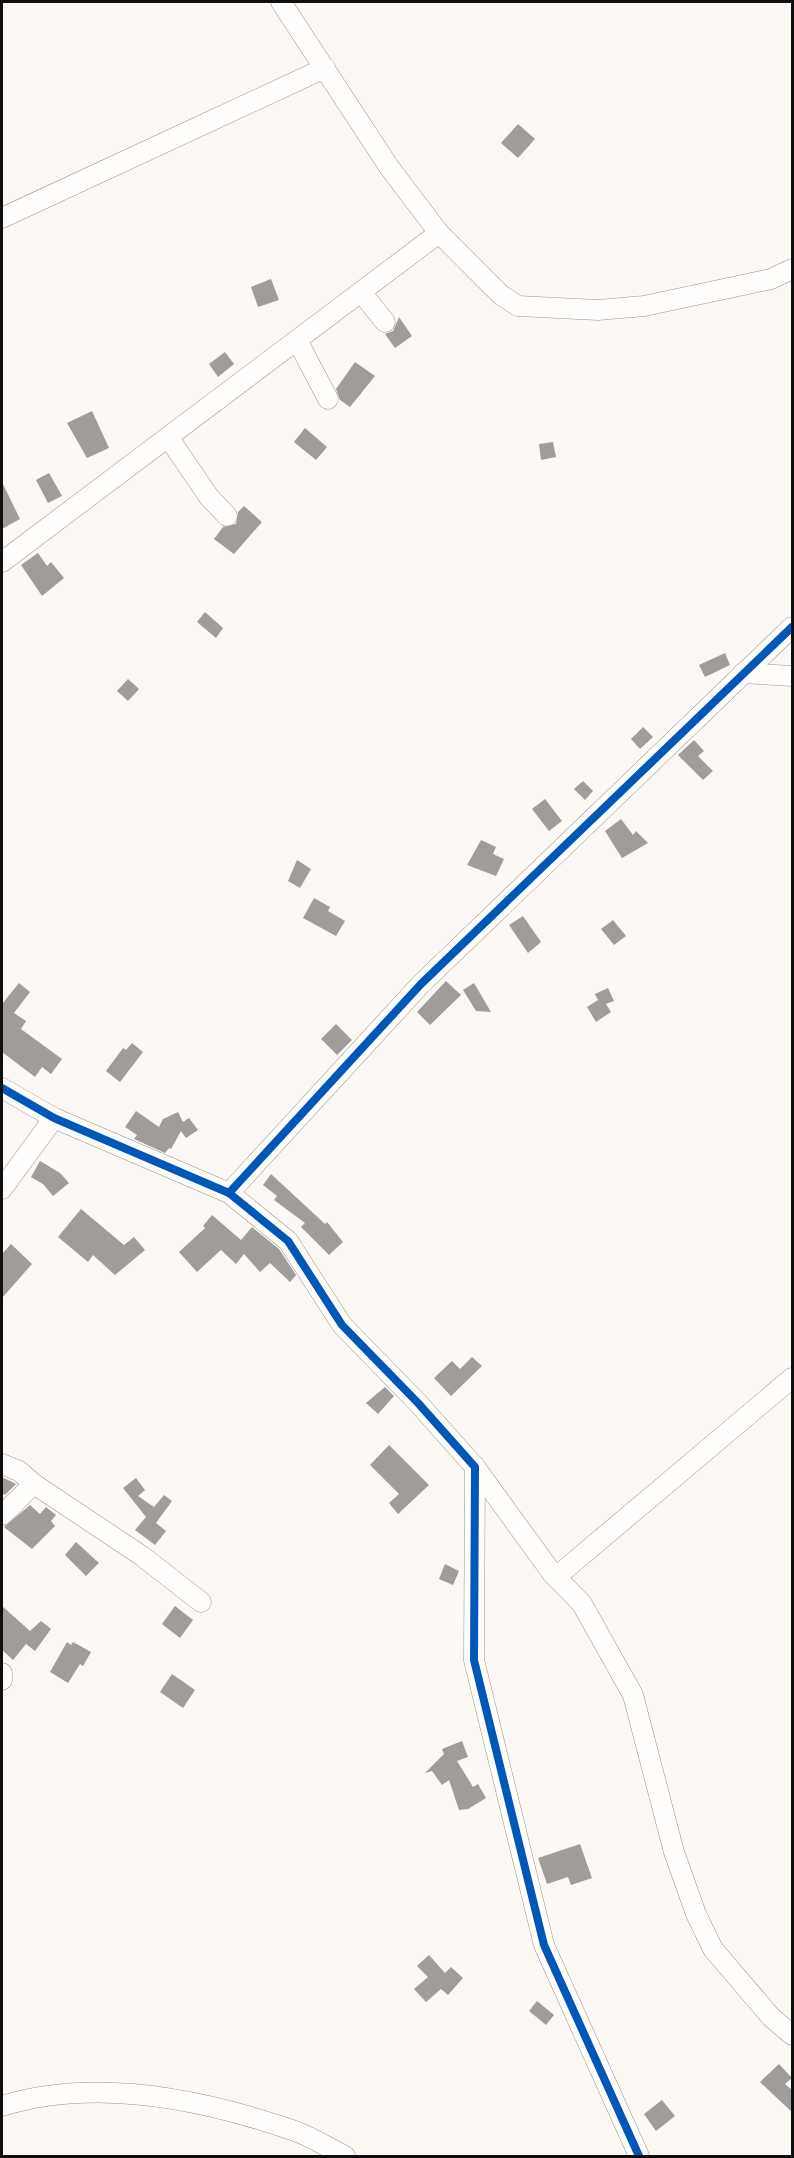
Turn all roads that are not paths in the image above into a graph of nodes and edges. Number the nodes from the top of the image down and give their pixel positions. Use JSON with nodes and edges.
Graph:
{"nodes":[{"id":1,"x":281,"y":2,"type":"edge"},
{"id":2,"x":325,"y":68,"type":"junction"},
{"id":3,"x":2,"y":218,"type":"edge"},
{"id":4,"x":439,"y":232,"type":"junction"},
{"id":5,"x":792,"y":269,"type":"edge"},
{"id":6,"x":360,"y":292,"type":"junction"},
{"id":7,"x":385,"y":322,"type":"dead end"},
{"id":8,"x":297,"y":340,"type":"junction"},
{"id":9,"x":328,"y":399,"type":"dead end"},
{"id":10,"x":168,"y":437,"type":"junction"},
{"id":11,"x":227,"y":516,"type":"dead end"},
{"id":12,"x":2,"y":562,"type":"edge"},
{"id":13,"x":792,"y":627,"type":"edge"},
{"id":14,"x":743,"y":673,"type":"junction"},
{"id":15,"x":792,"y":676,"type":"edge"},
{"id":16,"x":2,"y":1088,"type":"edge"},
{"id":17,"x":54,"y":1118,"type":"junction"},
{"id":18,"x":2,"y":1190,"type":"edge"},
{"id":19,"x":229,"y":1193,"type":"junction"},
{"id":20,"x":792,"y":1378,"type":"edge"},
{"id":21,"x":2,"y":1464,"type":"edge"},
{"id":22,"x":475,"y":1467,"type":"junction"},
{"id":23,"x":33,"y":1484,"type":"junction"},
{"id":24,"x":2,"y":1515,"type":"edge"},
{"id":25,"x":556,"y":1577,"type":"junction"},
{"id":26,"x":201,"y":1602,"type":"dead end"},
{"id":27,"x":2,"y":1673,"type":"edge"},
{"id":28,"x":2,"y":1680,"type":"edge"},
{"id":29,"x":792,"y":2035,"type":"edge"},
{"id":30,"x":2,"y":2106,"type":"edge"},
{"id":31,"x":345,"y":2157,"type":"edge"},
{"id":32,"x":639,"y":2157,"type":"edge"}],
"edges":[{"from":1,"to":2,"type":"street"},
{"from":2,"to":3,"type":"street"},
{"from":2,"to":4,"type":"street"},
{"from":4,"to":5,"type":"street"},
{"from":4,"to":6,"type":"street"},
{"from":6,"to":7,"type":"street"},
{"from":6,"to":8,"type":"street"},
{"from":8,"to":9,"type":"street"},
{"from":8,"to":10,"type":"street"},
{"from":10,"to":11,"type":"street"},
{"from":10,"to":12,"type":"street"},
{"from":13,"to":14,"type":"street"},
{"from":14,"to":15,"type":"street"},
{"from":14,"to":19,"type":"street"},
{"from":16,"to":17,"type":"street"},
{"from":17,"to":18,"type":"street"},
{"from":17,"to":19,"type":"street"},
{"from":19,"to":22,"type":"street"},
{"from":20,"to":25,"type":"street"},
{"from":21,"to":23,"type":"street"},
{"from":22,"to":25,"type":"street"},
{"from":22,"to":32,"type":"street"},
{"from":23,"to":24,"type":"street"},
{"from":23,"to":26,"type":"street"},
{"from":25,"to":29,"type":"street"},
{"from":27,"to":28,"type":"street"},
{"from":30,"to":31,"type":"street"}]}
